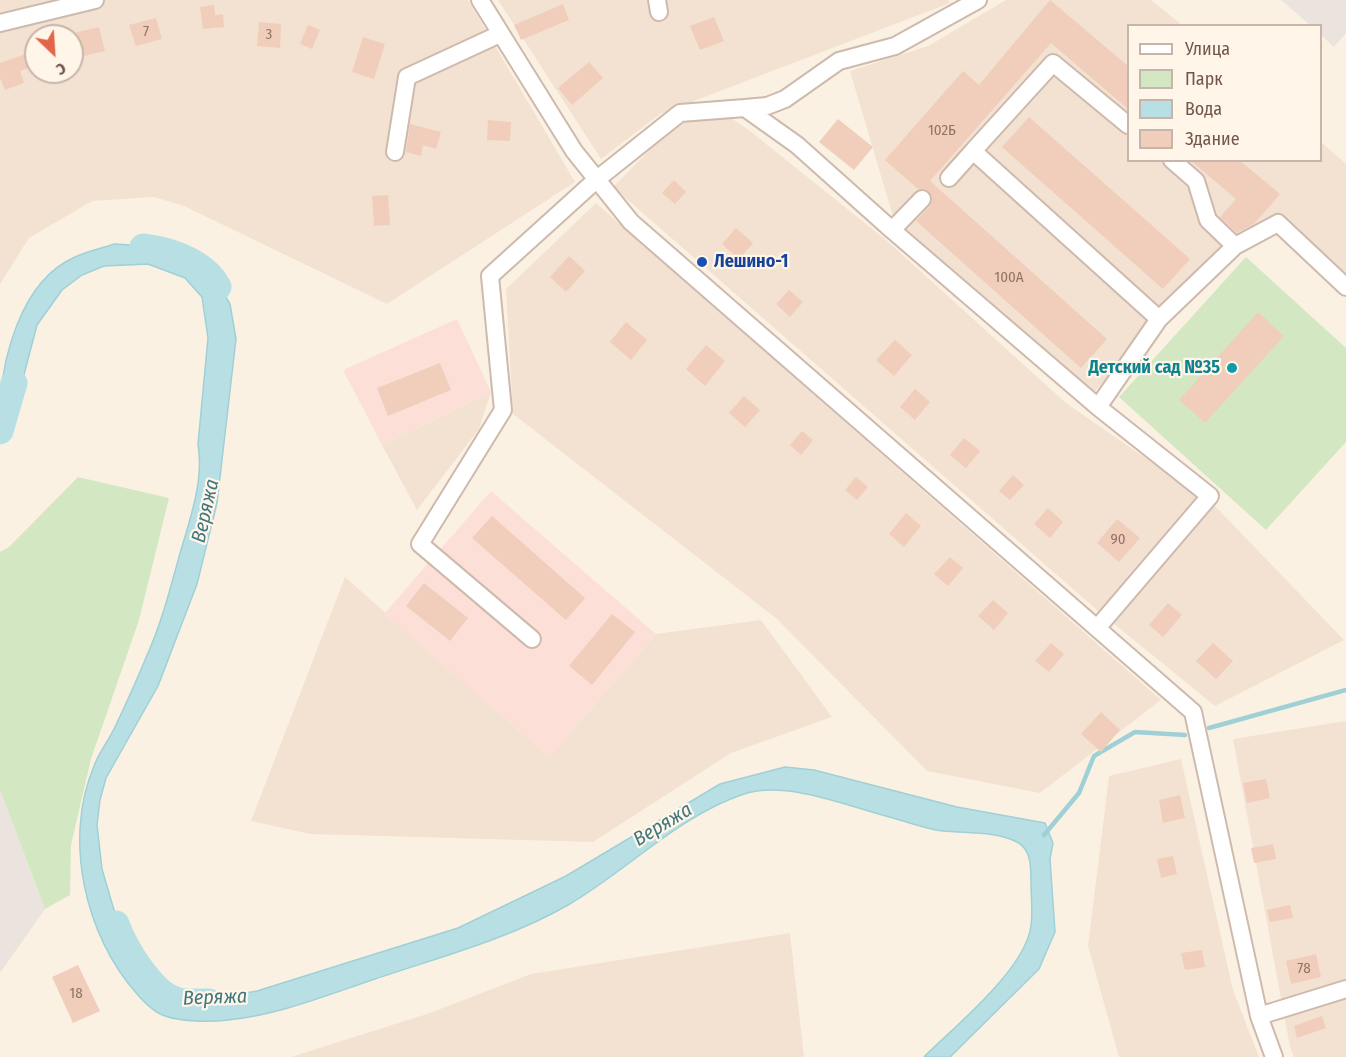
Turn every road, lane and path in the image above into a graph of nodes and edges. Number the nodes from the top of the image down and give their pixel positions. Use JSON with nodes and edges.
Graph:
{"nodes":[{"id":1,"x":95,"y":0,"type":"edge"},
{"id":2,"x":480,"y":0,"type":"edge"},
{"id":3,"x":967,"y":2,"type":"edge"},
{"id":4,"x":0,"y":23,"type":"edge"},
{"id":5,"x":500,"y":34,"type":"junction"},
{"id":6,"x":745,"y":108,"type":"junction"},
{"id":7,"x":1127,"y":124,"type":"edge"},
{"id":8,"x":973,"y":151,"type":"junction"},
{"id":9,"x":395,"y":152,"type":"dead end"},
{"id":10,"x":1174,"y":162,"type":"edge"},
{"id":11,"x":949,"y":178,"type":"dead end"},
{"id":12,"x":596,"y":180,"type":"junction"},
{"id":13,"x":922,"y":199,"type":"dead end"},
{"id":14,"x":892,"y":230,"type":"junction"},
{"id":15,"x":1235,"y":246,"type":"junction"},
{"id":16,"x":1346,"y":287,"type":"edge"},
{"id":17,"x":1159,"y":319,"type":"junction"},
{"id":18,"x":1098,"y":407,"type":"junction"},
{"id":19,"x":1098,"y":627,"type":"junction"},
{"id":20,"x":532,"y":639,"type":"dead end"},
{"id":21,"x":1346,"y":989,"type":"edge"},
{"id":22,"x":1259,"y":1016,"type":"junction"},
{"id":23,"x":1274,"y":1057,"type":"edge"}],
"edges":[{"from":1,"to":4,"type":"street"},
{"from":2,"to":5,"type":"street"},
{"from":3,"to":6,"type":"street"},
{"from":5,"to":9,"type":"street"},
{"from":5,"to":12,"type":"street"},
{"from":6,"to":12,"type":"street"},
{"from":6,"to":14,"type":"street"},
{"from":7,"to":8,"type":"street"},
{"from":8,"to":11,"type":"street"},
{"from":8,"to":17,"type":"street"},
{"from":10,"to":15,"type":"street"},
{"from":12,"to":19,"type":"street"},
{"from":12,"to":20,"type":"street"},
{"from":13,"to":14,"type":"street"},
{"from":14,"to":18,"type":"street"},
{"from":15,"to":16,"type":"street"},
{"from":15,"to":17,"type":"street"},
{"from":17,"to":18,"type":"street"},
{"from":18,"to":19,"type":"street"},
{"from":19,"to":22,"type":"street"},
{"from":21,"to":22,"type":"street"},
{"from":22,"to":23,"type":"street"}]}
